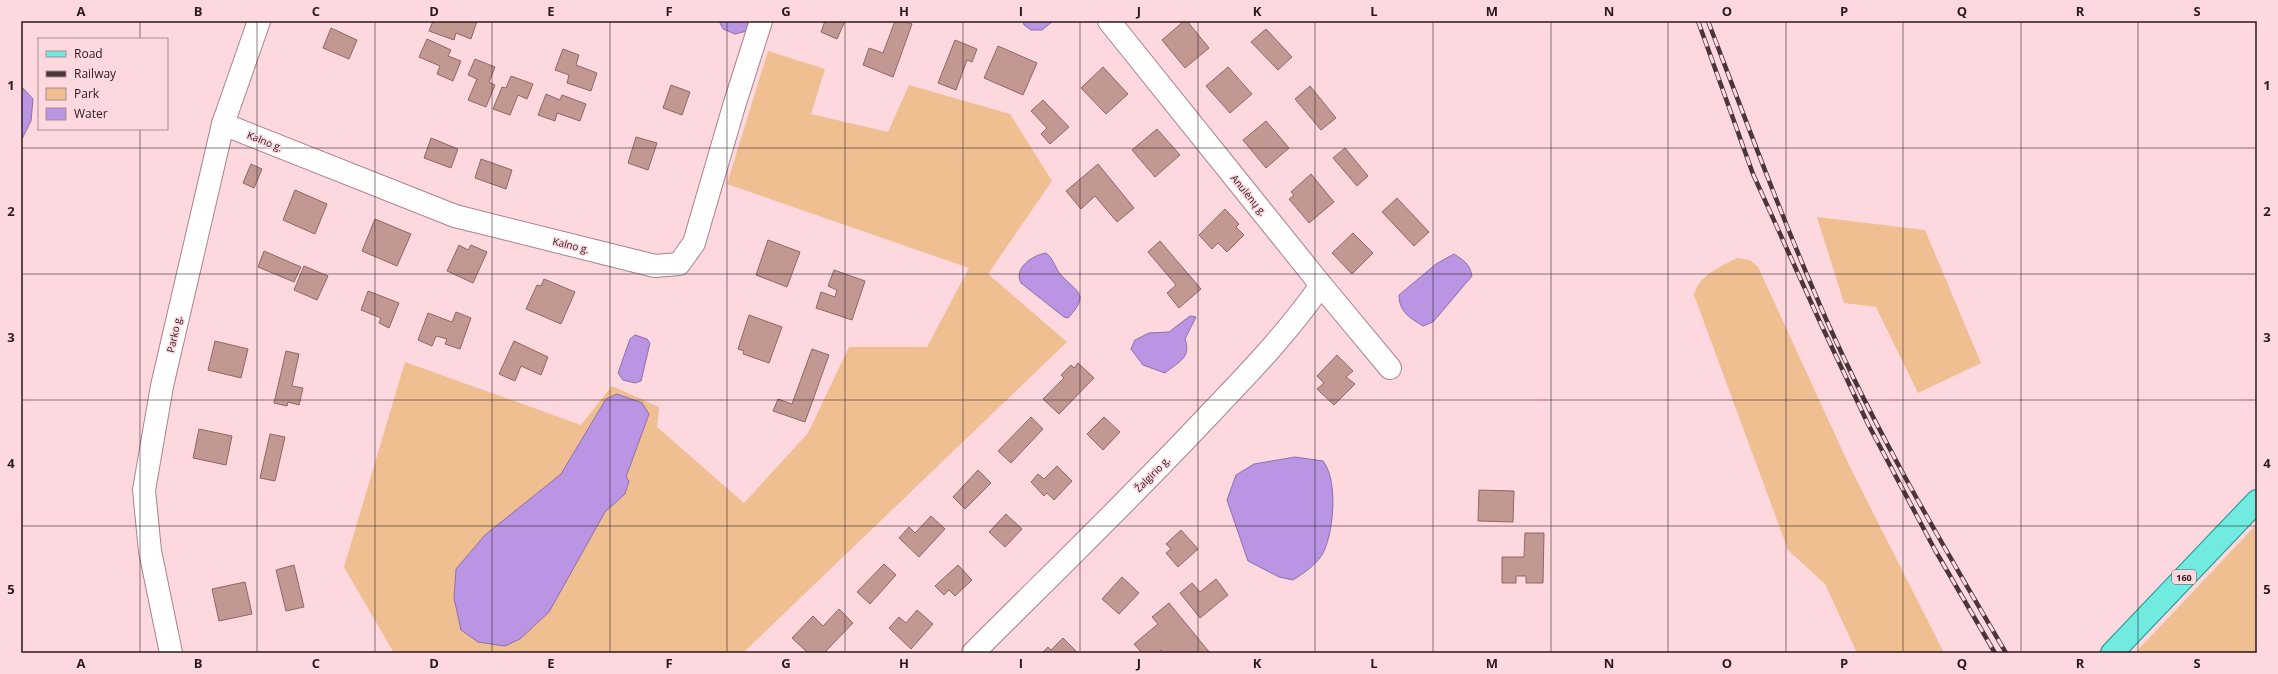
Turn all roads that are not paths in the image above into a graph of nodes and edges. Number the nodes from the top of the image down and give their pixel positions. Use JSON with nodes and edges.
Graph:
{"nodes":[{"id":1,"x":259,"y":21,"type":"edge"},
{"id":2,"x":761,"y":21,"type":"edge"},
{"id":3,"x":1109,"y":21,"type":"edge"},
{"id":4,"x":223,"y":124,"type":"junction"},
{"id":5,"x":1321,"y":285,"type":"junction"},
{"id":6,"x":1390,"y":368,"type":"dead end"},
{"id":7,"x":2257,"y":501,"type":"edge"},
{"id":8,"x":171,"y":653,"type":"edge"},
{"id":9,"x":973,"y":653,"type":"edge"},
{"id":10,"x":2112,"y":653,"type":"edge"}],
"edges":[{"from":1,"to":4,"type":"street","name":"Parko g."},
{"from":2,"to":4,"type":"street","name":"Kalno g."},
{"from":3,"to":5,"type":"street","name":"Anulėnų g."},
{"from":4,"to":8,"type":"street","name":"Parko g."},
{"from":5,"to":6,"type":"street","name":"Anulėnų g."},
{"from":5,"to":9,"type":"street","name":"Žalgirio g."},
{"from":7,"to":10,"type":"main road","number":"160"}]}
